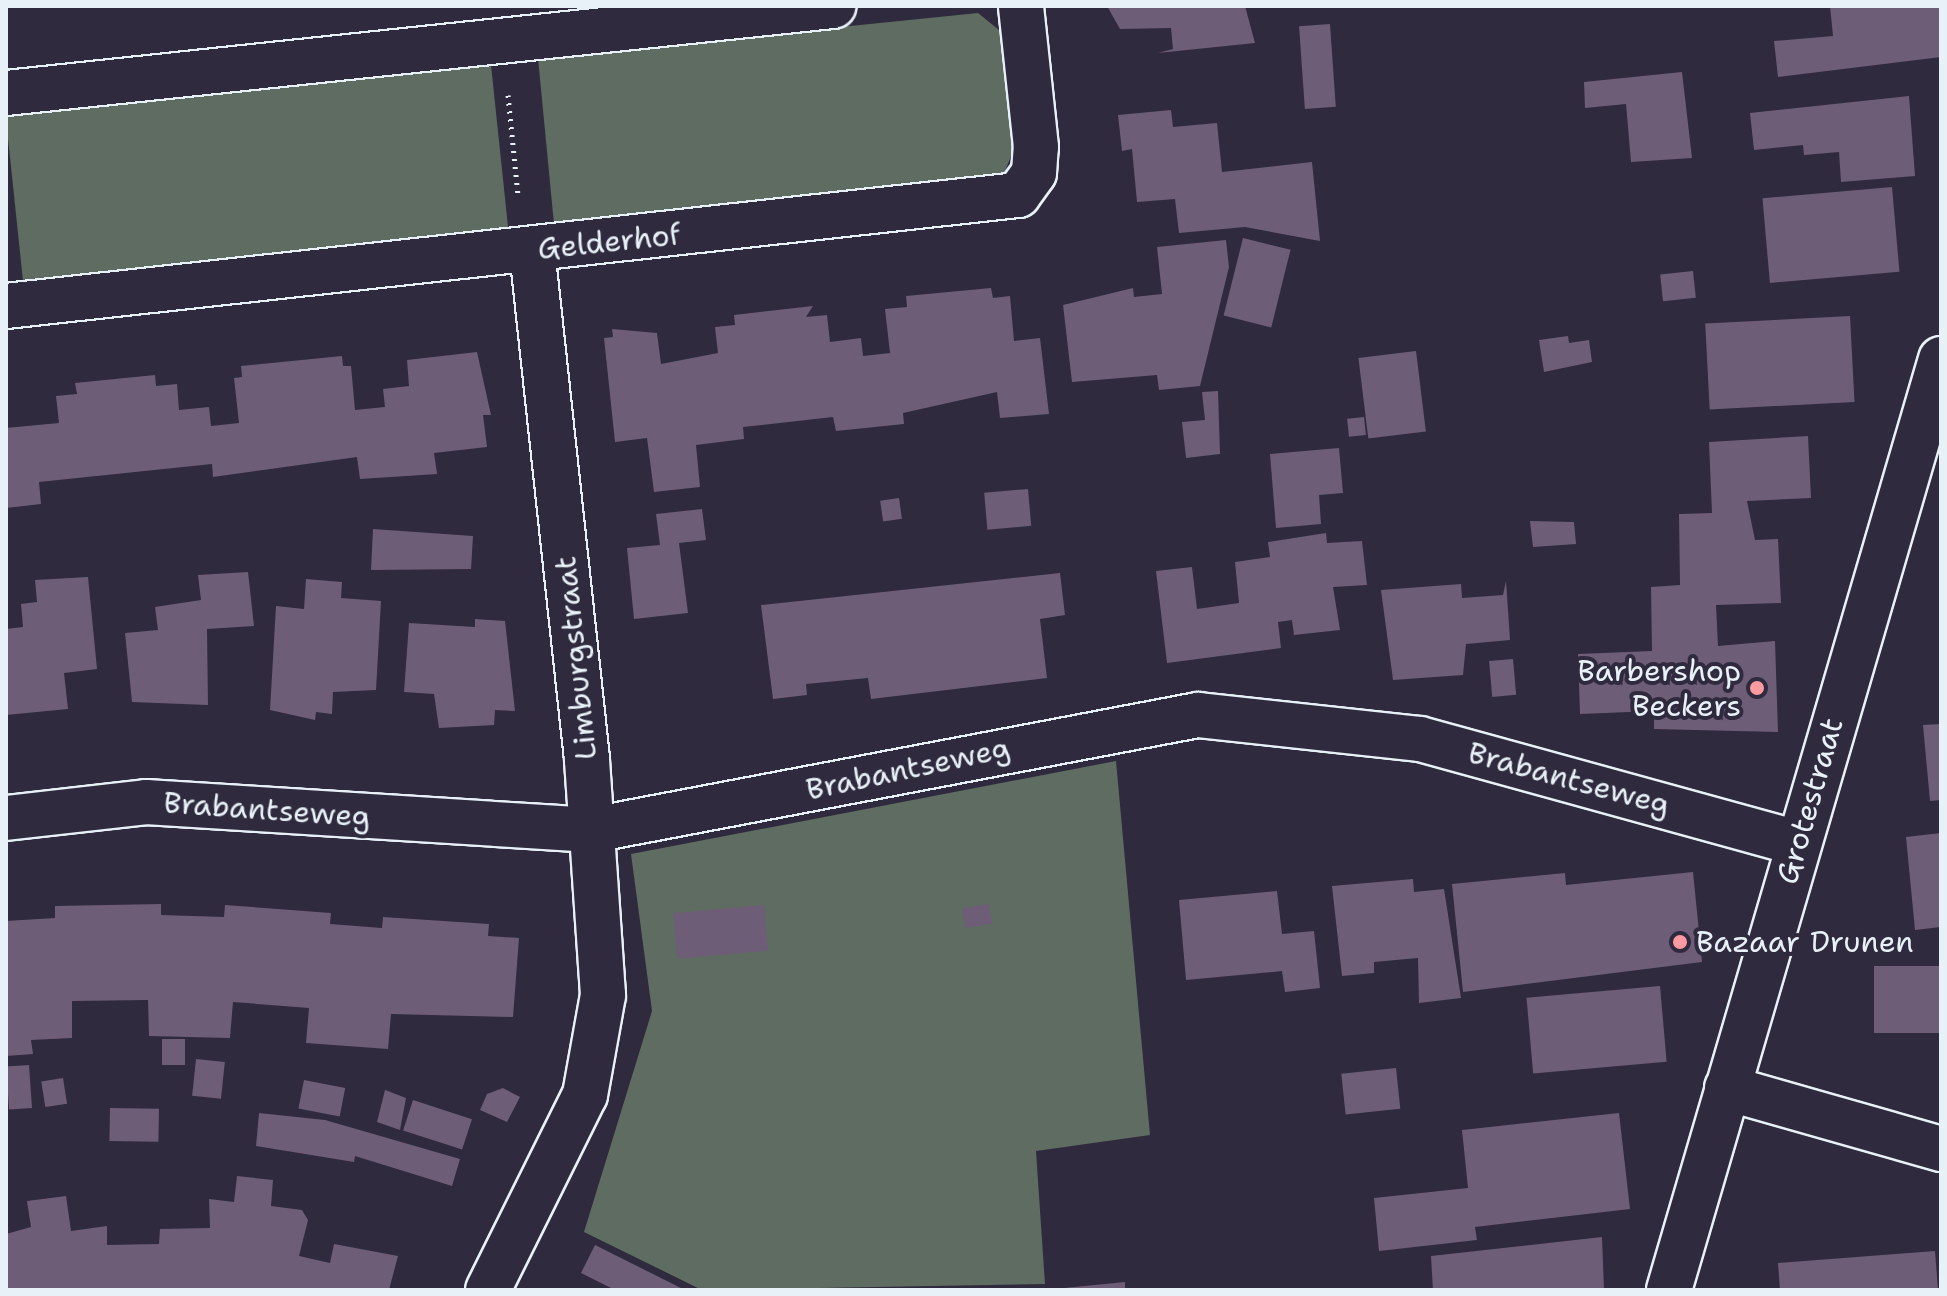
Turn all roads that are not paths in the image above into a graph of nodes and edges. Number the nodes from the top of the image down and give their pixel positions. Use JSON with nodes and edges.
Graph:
{"nodes":[{"id":1,"x":833,"y":6,"type":"edge"},
{"id":2,"x":1021,"y":6,"type":"edge"},
{"id":3,"x":6,"y":93,"type":"edge"},
{"id":4,"x":532,"y":250,"type":"junction"},
{"id":5,"x":6,"y":306,"type":"edge"},
{"id":6,"x":1941,"y":359,"type":"edge"},
{"id":7,"x":6,"y":818,"type":"edge"},
{"id":8,"x":592,"y":830,"type":"junction"},
{"id":9,"x":1798,"y":843,"type":"junction"},
{"id":10,"x":1727,"y":1088,"type":"junction"},
{"id":11,"x":1941,"y":1149,"type":"edge"},
{"id":12,"x":488,"y":1290,"type":"edge"},
{"id":13,"x":1669,"y":1290,"type":"edge"}],
"edges":[{"from":1,"to":3,"type":"street"},
{"from":2,"to":4,"type":"street","name":"Gelderhof"},
{"from":4,"to":5,"type":"street","name":"Gelderhof"},
{"from":4,"to":8,"type":"street","name":"Limburgstraat"},
{"from":6,"to":9,"type":"street","name":"Grotestraat"},
{"from":7,"to":8,"type":"street","name":"Brabantseweg"},
{"from":8,"to":9,"type":"street","name":"Brabantseweg"},
{"from":8,"to":12,"type":"street","name":"Limburgstraat"},
{"from":9,"to":10,"type":"street","name":"Grotestraat"},
{"from":10,"to":11,"type":"street"},
{"from":10,"to":13,"type":"street","name":"Grotestraat"}]}
